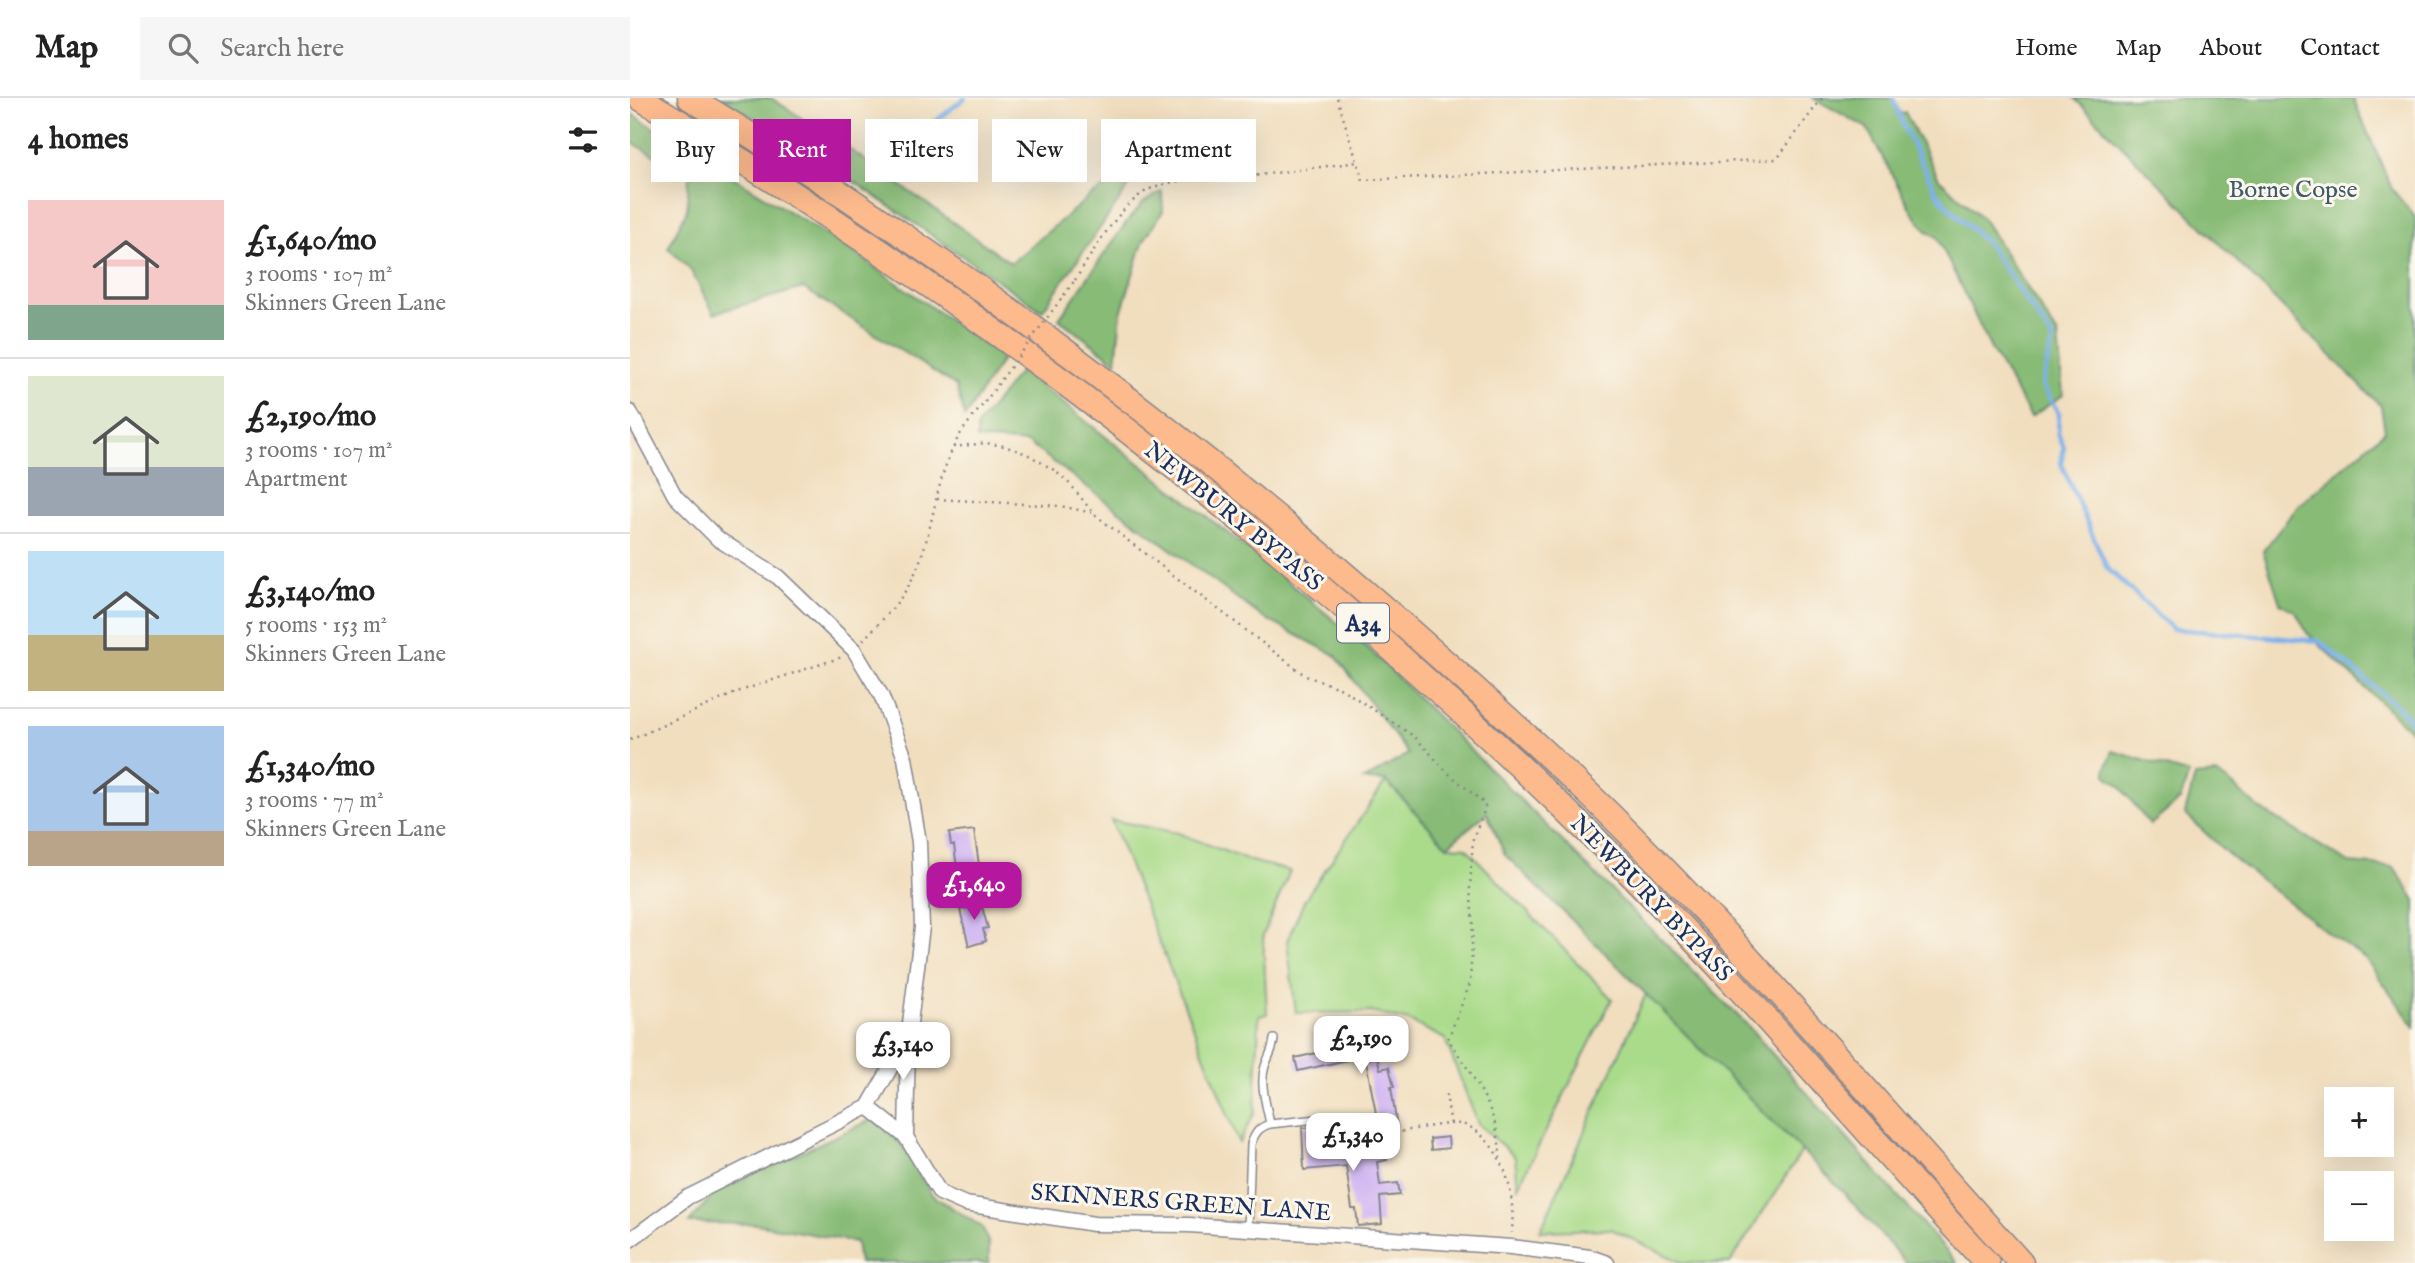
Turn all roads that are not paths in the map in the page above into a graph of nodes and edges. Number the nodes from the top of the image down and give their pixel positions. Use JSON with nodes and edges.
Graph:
{"nodes":[{"id":1,"x":640,"y":98,"type":"edge"},
{"id":2,"x":690,"y":98,"type":"edge"},
{"id":3,"x":630,"y":412,"type":"edge"},
{"id":4,"x":908,"y":1039,"type":"junction"},
{"id":5,"x":1274,"y":1040,"type":"dead end"},
{"id":6,"x":868,"y":1107,"type":"junction"},
{"id":7,"x":1327,"y":1118,"type":"dead end"},
{"id":8,"x":1270,"y":1124,"type":"junction"},
{"id":9,"x":906,"y":1137,"type":"junction"},
{"id":10,"x":1248,"y":1229,"type":"junction"},
{"id":11,"x":630,"y":1240,"type":"edge"},
{"id":12,"x":1606,"y":1263,"type":"edge"},
{"id":13,"x":1987,"y":1263,"type":"edge"},
{"id":14,"x":2021,"y":1263,"type":"edge"}],
"edges":[{"from":1,"to":13,"type":"highway","name":"NEWBURY BYPASS","number":"A34"},
{"from":2,"to":14,"type":"highway","name":"NEWBURY BYPASS","number":"A34"},
{"from":3,"to":4,"type":"street"},
{"from":4,"to":6,"type":"street"},
{"from":4,"to":9,"type":"street"},
{"from":5,"to":8,"type":"lane"},
{"from":6,"to":9,"type":"street"},
{"from":6,"to":11,"type":"street"},
{"from":7,"to":8,"type":"lane"},
{"from":8,"to":10,"type":"lane"},
{"from":9,"to":10,"type":"street","name":"SKINNERS GREEN LANE"},
{"from":10,"to":12,"type":"street","name":"SKINNERS GREEN LANE"}]}
